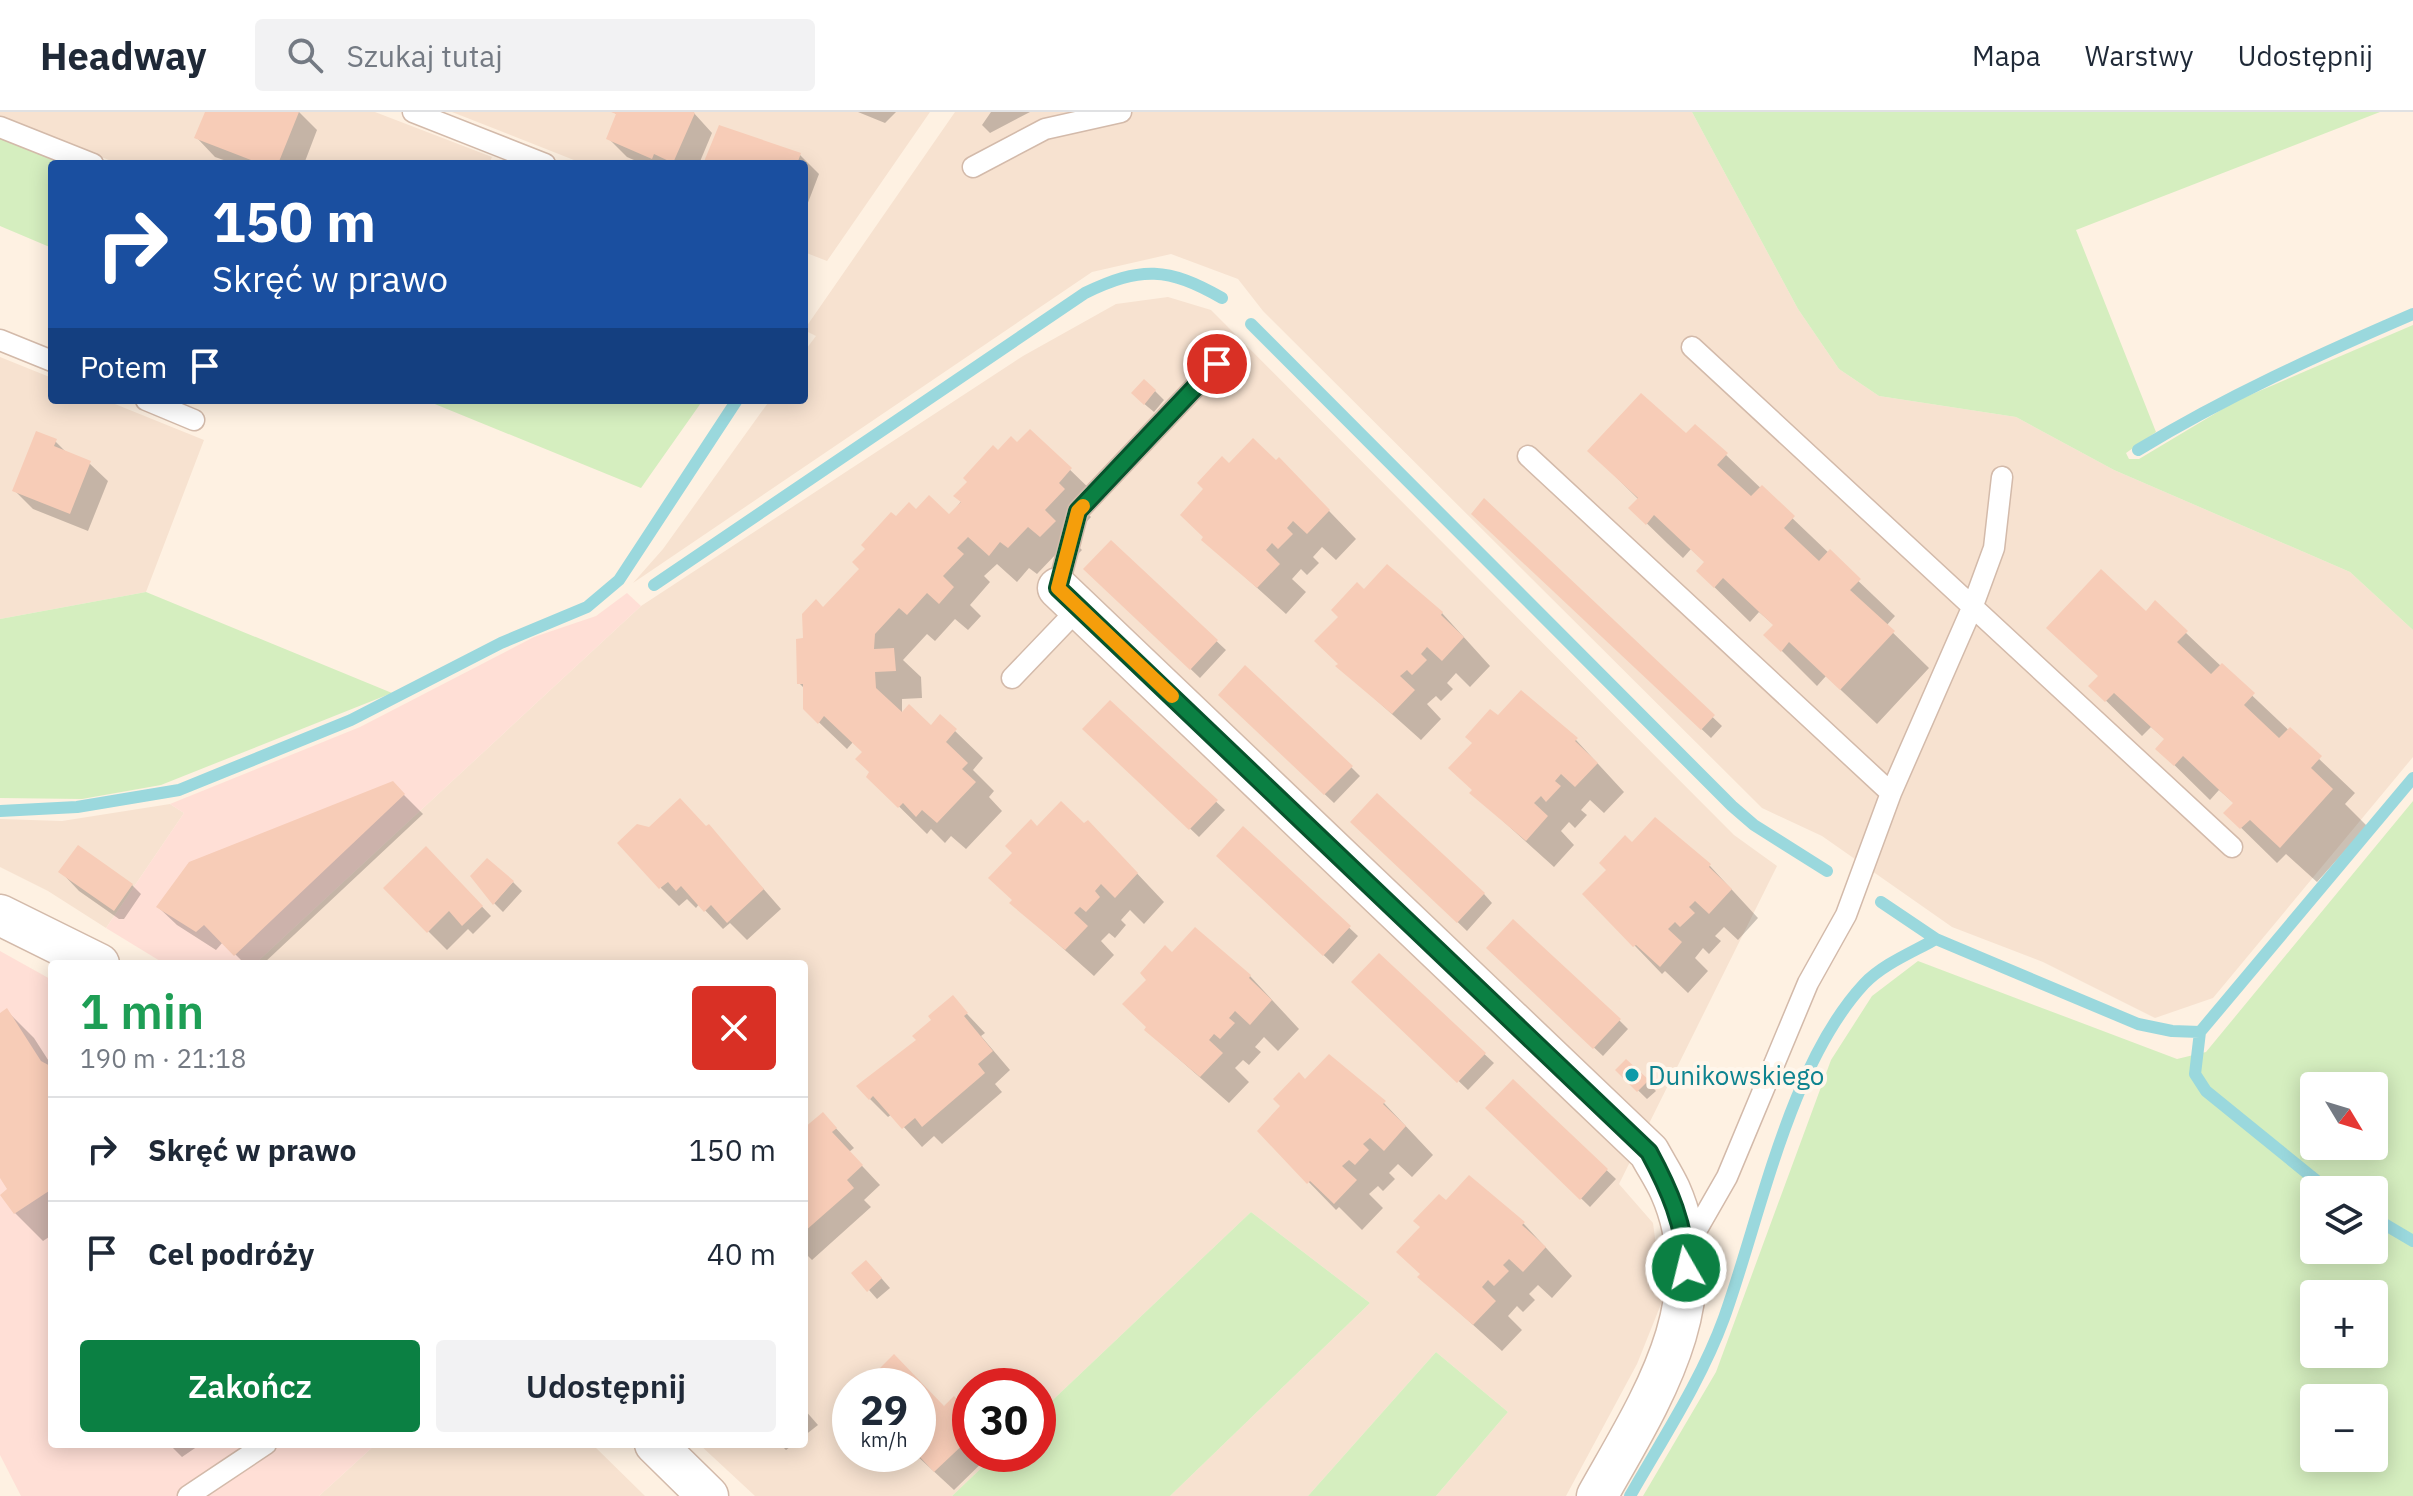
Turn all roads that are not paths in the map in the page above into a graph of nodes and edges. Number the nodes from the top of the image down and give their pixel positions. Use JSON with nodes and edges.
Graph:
{"nodes":[{"id":1,"x":413,"y":112,"type":"edge"},
{"id":2,"x":1121,"y":112,"type":"edge"},
{"id":3,"x":0,"y":127,"type":"edge"},
{"id":4,"x":83,"y":160,"type":"edge"},
{"id":5,"x":535,"y":160,"type":"edge"},
{"id":6,"x":973,"y":167,"type":"dead end"},
{"id":7,"x":0,"y":340,"type":"edge"},
{"id":8,"x":1692,"y":347,"type":"dead end"},
{"id":9,"x":48,"y":359,"type":"edge"},
{"id":10,"x":1217,"y":364,"type":"dead end"},
{"id":11,"x":156,"y":404,"type":"edge"},
{"id":12,"x":194,"y":420,"type":"dead end"},
{"id":13,"x":1528,"y":456,"type":"dead end"},
{"id":14,"x":2002,"y":477,"type":"dead end"},
{"id":15,"x":1068,"y":598,"type":"junction"},
{"id":16,"x":1972,"y":608,"type":"junction"},
{"id":17,"x":1012,"y":678,"type":"dead end"},
{"id":18,"x":1891,"y":793,"type":"junction"},
{"id":19,"x":2232,"y":847,"type":"dead end"},
{"id":20,"x":0,"y":915,"type":"edge"},
{"id":21,"x":91,"y":960,"type":"edge"},
{"id":22,"x":1686,"y":1248,"type":"junction"},
{"id":23,"x":260,"y":1448,"type":"edge"},
{"id":24,"x":659,"y":1448,"type":"edge"},
{"id":25,"x":188,"y":1496,"type":"edge"},
{"id":26,"x":708,"y":1496,"type":"edge"},
{"id":27,"x":1597,"y":1496,"type":"edge"}],
"edges":[{"from":1,"to":5,"type":"lane"},
{"from":2,"to":6,"type":"lane"},
{"from":3,"to":4,"type":"lane"},
{"from":7,"to":9,"type":"lane"},
{"from":8,"to":16,"type":"lane"},
{"from":10,"to":15,"type":"lane"},
{"from":11,"to":12,"type":"lane"},
{"from":13,"to":18,"type":"lane"},
{"from":14,"to":16,"type":"lane"},
{"from":15,"to":17,"type":"lane"},
{"from":15,"to":22,"type":"street"},
{"from":16,"to":18,"type":"lane"},
{"from":16,"to":19,"type":"lane"},
{"from":18,"to":22,"type":"lane"},
{"from":20,"to":21,"type":"street"},
{"from":22,"to":27,"type":"street"},
{"from":23,"to":25,"type":"lane"},
{"from":24,"to":26,"type":"street"}]}
